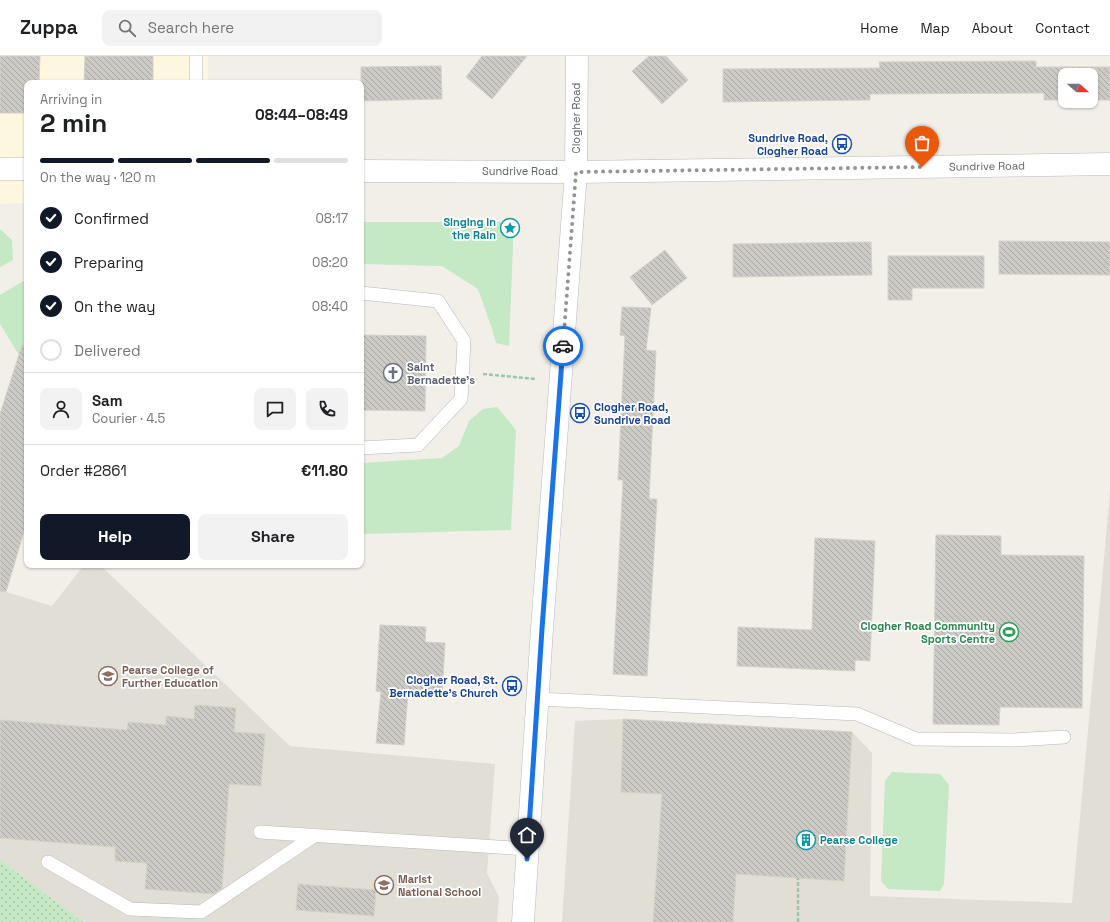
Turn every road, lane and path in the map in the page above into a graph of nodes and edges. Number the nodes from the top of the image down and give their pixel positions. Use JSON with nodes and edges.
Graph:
{"nodes":[{"id":1,"x":196,"y":56,"type":"edge"},
{"id":2,"x":577,"y":56,"type":"edge"},
{"id":3,"x":196,"y":80,"type":"edge"},
{"id":4,"x":1110,"y":164,"type":"edge"},
{"id":5,"x":0,"y":169,"type":"edge"},
{"id":6,"x":24,"y":169,"type":"edge"},
{"id":7,"x":364,"y":171,"type":"edge"},
{"id":8,"x":576,"y":172,"type":"junction"},
{"id":9,"x":364,"y":293,"type":"edge"},
{"id":10,"x":499,"y":376,"type":"dead end"},
{"id":11,"x":560,"y":381,"type":"junction"},
{"id":12,"x":364,"y":448,"type":"edge"},
{"id":13,"x":537,"y":699,"type":"junction"},
{"id":14,"x":1064,"y":737,"type":"dead end"},
{"id":15,"x":260,"y":832,"type":"dead end"},
{"id":16,"x":314,"y":836,"type":"junction"},
{"id":17,"x":528,"y":849,"type":"junction"},
{"id":18,"x":48,"y":862,"type":"dead end"},
{"id":19,"x":798,"y":878,"type":"dead end"},
{"id":20,"x":523,"y":922,"type":"edge"},
{"id":21,"x":798,"y":922,"type":"edge"}],
"edges":[{"from":1,"to":3,"type":"lane"},
{"from":2,"to":8,"type":"street","name":"Clogher Road"},
{"from":4,"to":8,"type":"street","name":"Sundrive Road"},
{"from":5,"to":6,"type":"street"},
{"from":7,"to":8,"type":"street","name":"Sundrive Road"},
{"from":8,"to":11,"type":"street","name":"Clogher Road"},
{"from":9,"to":12,"type":"lane"},
{"from":10,"to":11,"type":"path"},
{"from":11,"to":13,"type":"street","name":"Clogher Road"},
{"from":13,"to":14,"type":"lane"},
{"from":13,"to":17,"type":"street","name":"Clogher Road"},
{"from":15,"to":16,"type":"lane"},
{"from":16,"to":17,"type":"lane"},
{"from":16,"to":18,"type":"lane"},
{"from":17,"to":20,"type":"street","name":"Clogher Road"},
{"from":19,"to":21,"type":"path"}]}
